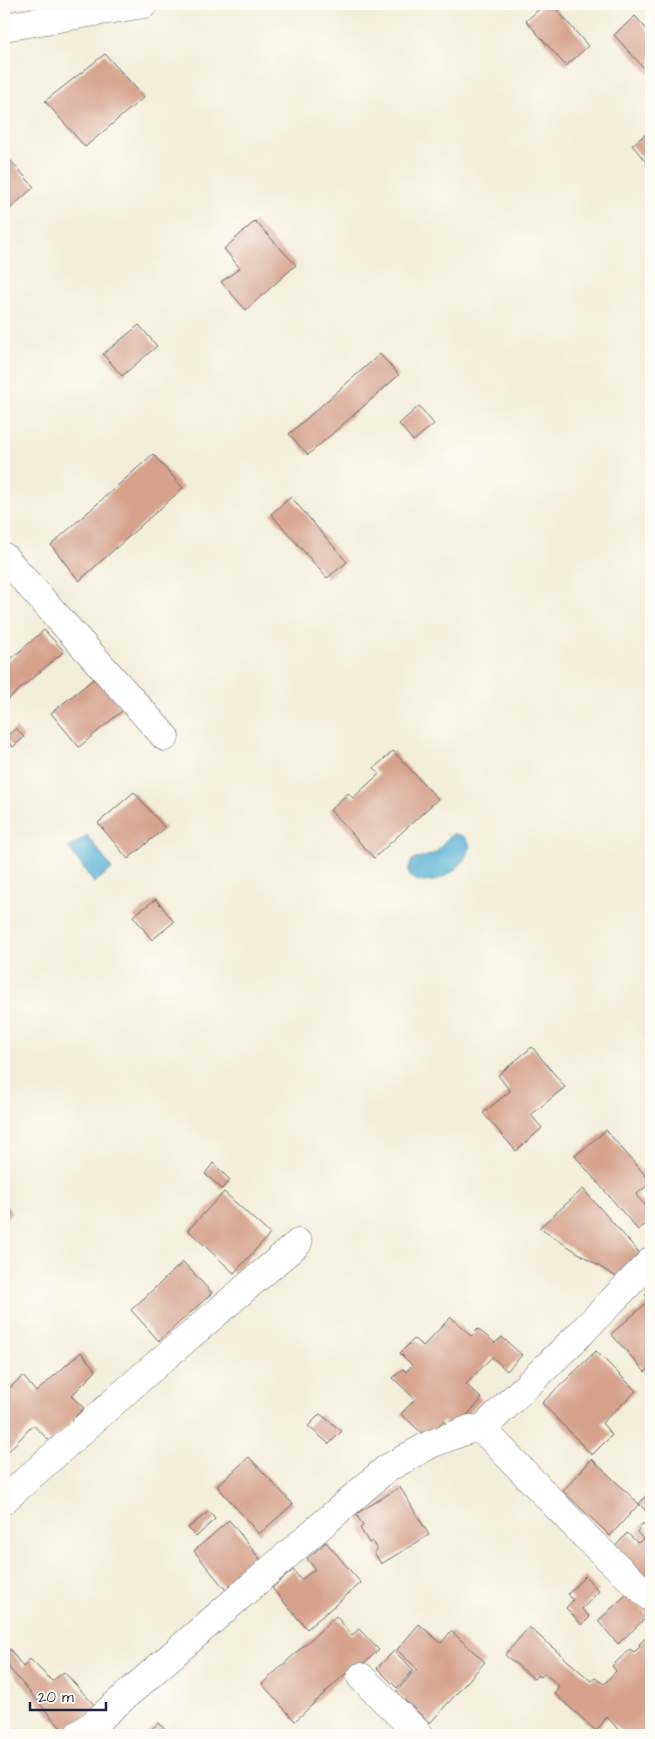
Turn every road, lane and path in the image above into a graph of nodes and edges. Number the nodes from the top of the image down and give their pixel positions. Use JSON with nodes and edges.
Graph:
{"nodes":[{"id":1,"x":144,"y":4,"type":"edge"},
{"id":2,"x":4,"y":28,"type":"edge"},
{"id":3,"x":4,"y":557,"type":"edge"},
{"id":4,"x":165,"y":737,"type":"dead end"},
{"id":5,"x":298,"y":1243,"type":"dead end"},
{"id":6,"x":651,"y":1261,"type":"edge"},
{"id":7,"x":481,"y":1430,"type":"junction"},
{"id":8,"x":4,"y":1500,"type":"edge"},
{"id":9,"x":651,"y":1598,"type":"edge"},
{"id":10,"x":361,"y":1677,"type":"dead end"},
{"id":11,"x":78,"y":1735,"type":"edge"},
{"id":12,"x":420,"y":1735,"type":"edge"}],
"edges":[{"from":1,"to":2,"type":"street"},
{"from":3,"to":4,"type":"street"},
{"from":5,"to":8,"type":"street"},
{"from":6,"to":7,"type":"street"},
{"from":7,"to":9,"type":"street"},
{"from":7,"to":11,"type":"street"},
{"from":10,"to":12,"type":"street"}]}
